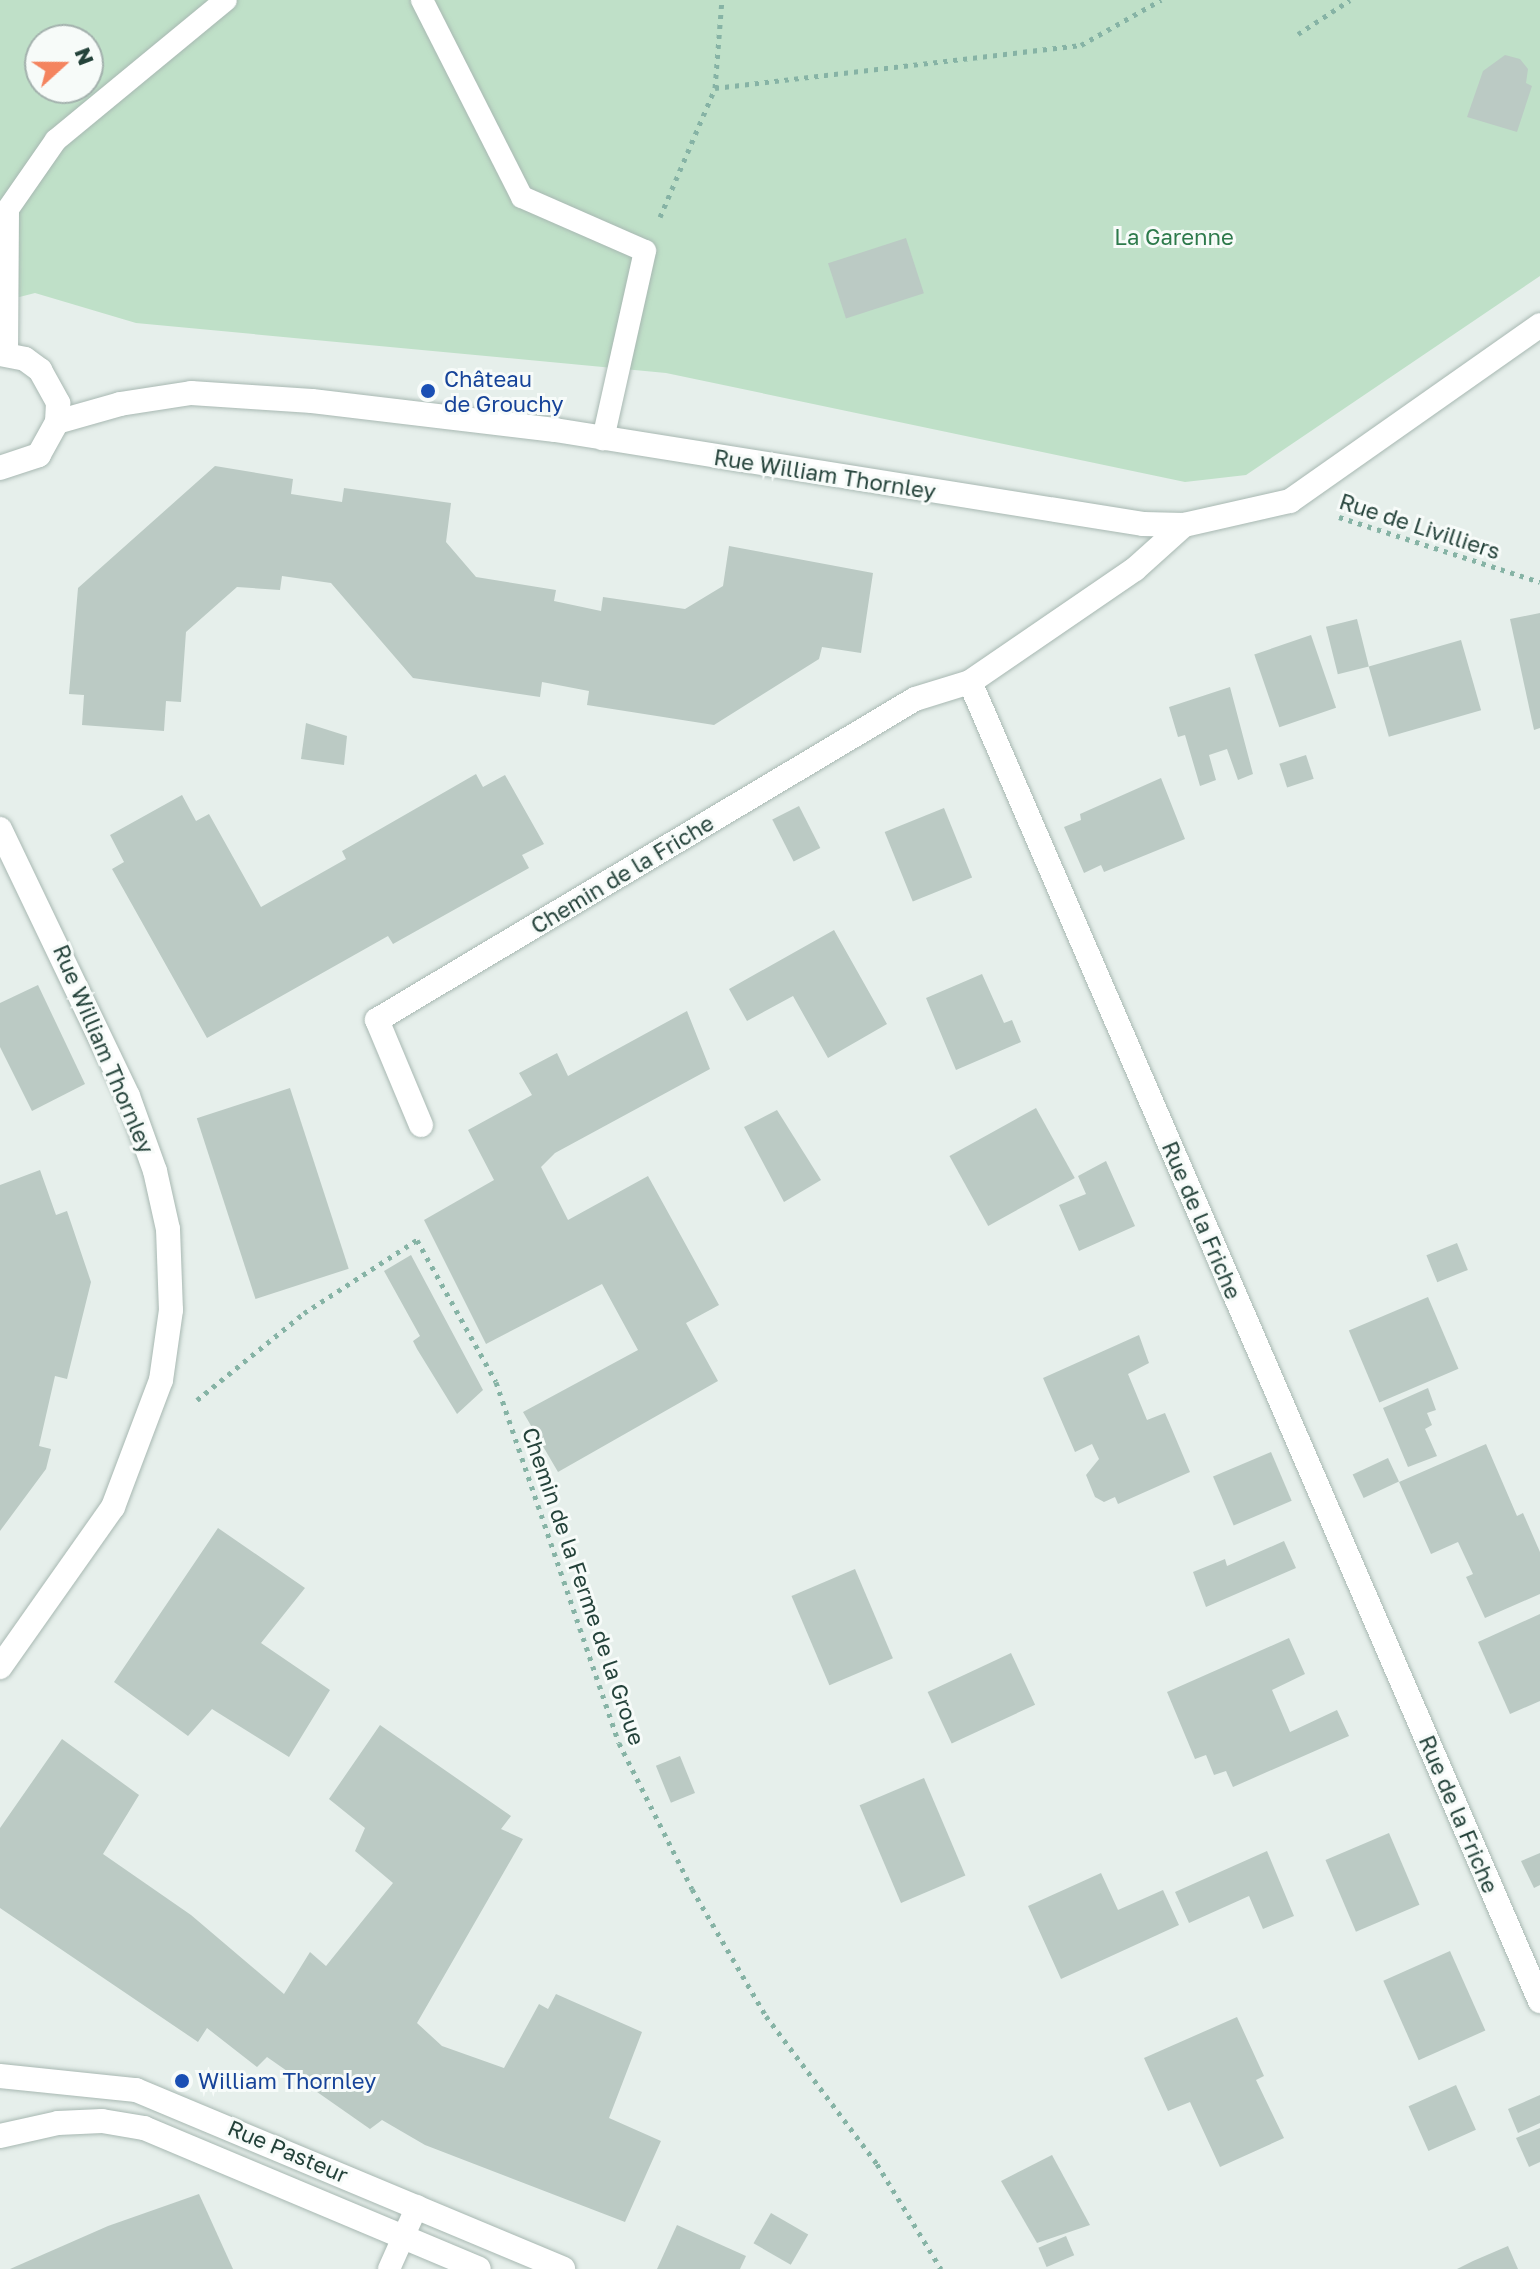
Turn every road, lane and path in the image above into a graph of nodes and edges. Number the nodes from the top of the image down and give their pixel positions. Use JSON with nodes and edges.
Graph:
{"nodes":[{"id":1,"x":226,"y":0,"type":"edge"},
{"id":2,"x":422,"y":0,"type":"edge"},
{"id":3,"x":722,"y":0,"type":"edge"},
{"id":4,"x":1161,"y":0,"type":"edge"},
{"id":5,"x":1350,"y":0,"type":"edge"},
{"id":6,"x":1298,"y":34,"type":"dead end"},
{"id":7,"x":715,"y":88,"type":"junction"},
{"id":8,"x":645,"y":251,"type":"junction"},
{"id":9,"x":1540,"y":325,"type":"edge"},
{"id":10,"x":3,"y":354,"type":"edge"},
{"id":11,"x":57,"y":422,"type":"junction"},
{"id":12,"x":603,"y":439,"type":"junction"},
{"id":13,"x":0,"y":468,"type":"edge"},
{"id":14,"x":1290,"y":501,"type":"junction"},
{"id":15,"x":1184,"y":525,"type":"junction"},
{"id":16,"x":1540,"y":582,"type":"edge"},
{"id":17,"x":970,"y":682,"type":"junction"},
{"id":18,"x":0,"y":829,"type":"edge"},
{"id":19,"x":421,"y":1125,"type":"dead end"},
{"id":20,"x":140,"y":1446,"type":"junction"},
{"id":21,"x":0,"y":1667,"type":"edge"},
{"id":22,"x":1540,"y":2001,"type":"edge"},
{"id":23,"x":0,"y":2076,"type":"edge"},
{"id":24,"x":0,"y":2136,"type":"edge"},
{"id":25,"x":417,"y":2206,"type":"junction"},
{"id":26,"x":403,"y":2236,"type":"junction"},
{"id":27,"x":389,"y":2269,"type":"edge"},
{"id":28,"x":479,"y":2269,"type":"edge"},
{"id":29,"x":563,"y":2269,"type":"edge"},
{"id":30,"x":941,"y":2269,"type":"edge"}],
"edges":[{"from":1,"to":10,"type":"lane"},
{"from":2,"to":8,"type":"lane"},
{"from":3,"to":7,"type":"path"},
{"from":4,"to":7,"type":"path"},
{"from":5,"to":6,"type":"path"},
{"from":7,"to":8,"type":"path"},
{"from":8,"to":12,"type":"lane"},
{"from":9,"to":14,"type":"street","name":"Rue William Thornley"},
{"from":10,"to":11,"type":"street"},
{"from":11,"to":12,"type":"street","name":"Rue William Thornley"},
{"from":11,"to":13,"type":"street"},
{"from":12,"to":15,"type":"street","name":"Rue William Thornley"},
{"from":14,"to":15,"type":"street","name":"Rue William Thornley"},
{"from":14,"to":16,"type":"path","name":"Rue de Livilliers"},
{"from":15,"to":17,"type":"street"},
{"from":17,"to":19,"type":"street","name":"Chemin de la Friche"},
{"from":17,"to":22,"type":"street","name":"Rue de la Friche"},
{"from":18,"to":20,"type":"street","name":"Rue William Thornley"},
{"from":20,"to":21,"type":"street","name":"Rue William Thornley"},
{"from":20,"to":30,"type":"path","name":"Chemin de la Ferme de la Groue"},
{"from":23,"to":25,"type":"street","name":"Rue Pasteur"},
{"from":24,"to":26,"type":"street","name":"Rue Pasteur"},
{"from":25,"to":26,"type":"lane"},
{"from":25,"to":29,"type":"street","name":"Rue Pasteur"},
{"from":26,"to":27,"type":"lane"},
{"from":26,"to":28,"type":"street","name":"Rue Pasteur"}]}
